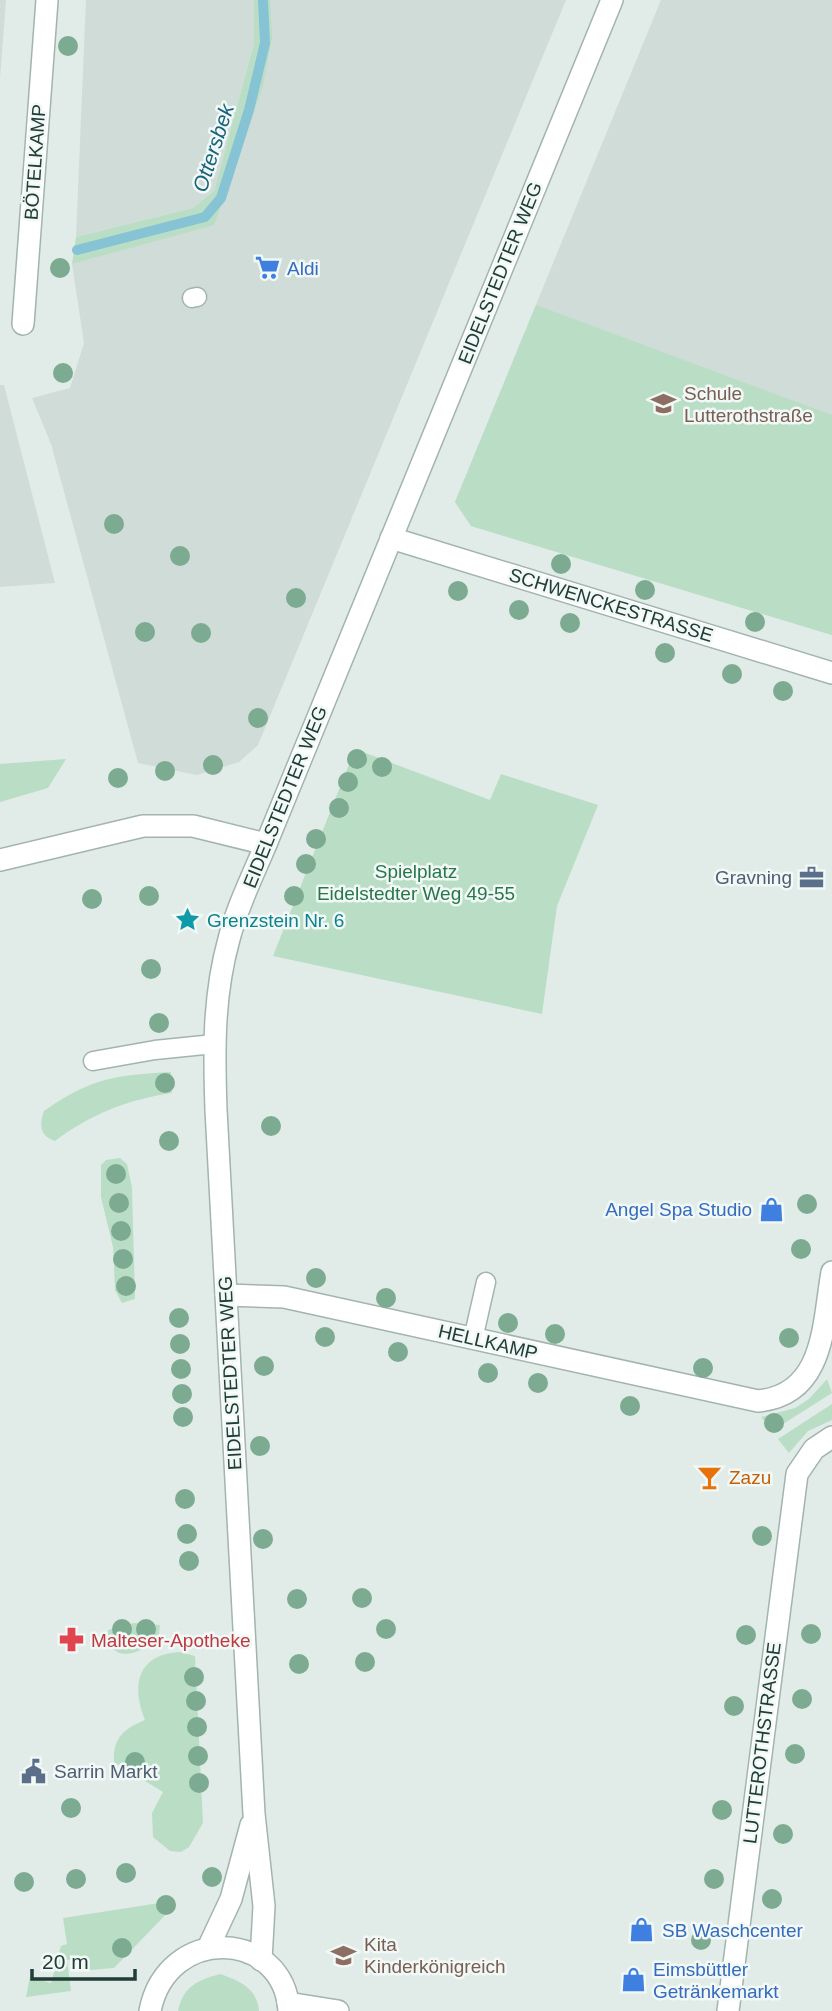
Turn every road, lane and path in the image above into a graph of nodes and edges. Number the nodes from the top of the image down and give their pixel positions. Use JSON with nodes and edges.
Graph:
{"nodes":[{"id":1,"x":47,"y":0,"type":"edge"},
{"id":2,"x":612,"y":0,"type":"edge"},
{"id":3,"x":23,"y":324,"type":"dead end"},
{"id":4,"x":391,"y":538,"type":"junction"},
{"id":5,"x":832,"y":673,"type":"edge"},
{"id":6,"x":266,"y":844,"type":"junction"},
{"id":7,"x":0,"y":860,"type":"edge"},
{"id":8,"x":214,"y":1044,"type":"junction"},
{"id":9,"x":93,"y":1061,"type":"dead end"},
{"id":10,"x":832,"y":1272,"type":"edge"},
{"id":11,"x":486,"y":1282,"type":"dead end"},
{"id":12,"x":226,"y":1295,"type":"junction"},
{"id":13,"x":473,"y":1339,"type":"junction"},
{"id":14,"x":832,"y":1437,"type":"edge"},
{"id":15,"x":254,"y":1814,"type":"junction"},
{"id":16,"x":208,"y":1948,"type":"junction"},
{"id":17,"x":261,"y":1960,"type":"junction"},
{"id":18,"x":288,"y":2007,"type":"edge"},
{"id":19,"x":150,"y":2011,"type":"edge"},
{"id":20,"x":338,"y":2011,"type":"edge"},
{"id":21,"x":727,"y":2011,"type":"edge"}],
"edges":[{"from":1,"to":3,"type":"street","name":"BÖTELKAMP"},
{"from":2,"to":4,"type":"street","name":"EIDELSTEDTER WEG"},
{"from":4,"to":5,"type":"street","name":"SCHWENCKESTRASSE"},
{"from":4,"to":6,"type":"street","name":"EIDELSTEDTER WEG"},
{"from":6,"to":7,"type":"street"},
{"from":6,"to":8,"type":"street","name":"EIDELSTEDTER WEG"},
{"from":8,"to":9,"type":"lane"},
{"from":8,"to":12,"type":"street","name":"EIDELSTEDTER WEG"},
{"from":10,"to":13,"type":"street","name":"HELLKAMP"},
{"from":11,"to":13,"type":"lane"},
{"from":12,"to":13,"type":"street","name":"HELLKAMP"},
{"from":12,"to":15,"type":"street","name":"EIDELSTEDTER WEG"},
{"from":14,"to":21,"type":"street","name":"LUTTEROTHSTRASSE"},
{"from":15,"to":16,"type":"street","name":"EIDELSTEDTER WEG"},
{"from":15,"to":17,"type":"street","name":"EIDELSTEDTER WEG"},
{"from":16,"to":17,"type":"street"},
{"from":16,"to":19,"type":"street"},
{"from":17,"to":18,"type":"street"},
{"from":18,"to":20,"type":"street"}]}
